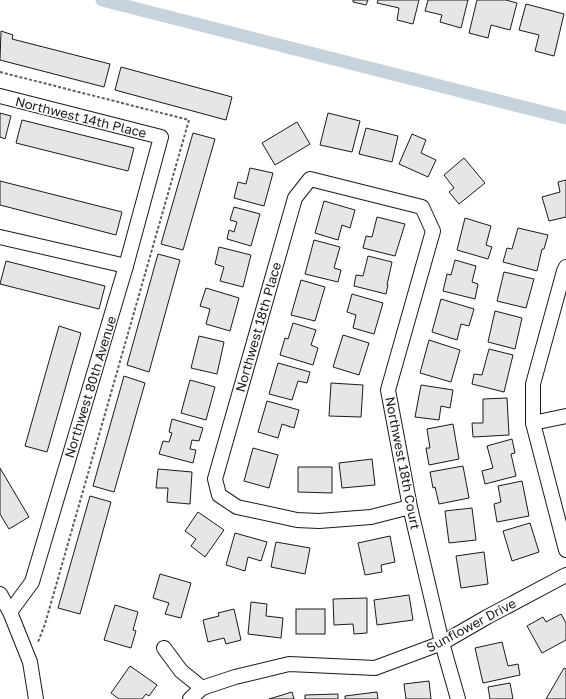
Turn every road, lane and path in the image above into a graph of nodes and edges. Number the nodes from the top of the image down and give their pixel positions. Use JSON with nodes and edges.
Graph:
{"nodes":[{"id":1,"x":0,"y":96,"type":"edge"},
{"id":2,"x":161,"y":137,"type":"joint"},
{"id":3,"x":310,"y":179,"type":"joint"},
{"id":4,"x":0,"y":237,"type":"edge"},
{"id":5,"x":126,"y":266,"type":"junction"},
{"id":6,"x":566,"y":267,"type":"edge"},
{"id":7,"x":566,"y":416,"type":"edge"},
{"id":8,"x":534,"y":423,"type":"junction"},
{"id":9,"x":410,"y":507,"type":"junction"},
{"id":10,"x":566,"y":550,"type":"edge"},
{"id":11,"x":566,"y":575,"type":"edge"},
{"id":12,"x":0,"y":594,"type":"edge"},
{"id":13,"x":10,"y":612,"type":"junction"},
{"id":14,"x":442,"y":643,"type":"junction"},
{"id":15,"x":164,"y":648,"type":"dead end"},
{"id":16,"x":202,"y":688,"type":"junction"},
{"id":17,"x":36,"y":699,"type":"edge"},
{"id":18,"x":190,"y":699,"type":"edge"},
{"id":19,"x":458,"y":699,"type":"edge"}],
"edges":[{"from":1,"to":2,"type":"street","name":"Northwest 14th Place"},
{"from":2,"to":5,"type":"street","name":"Northwest 80th Avenue"},
{"from":3,"to":9,"type":"street","name":"Northwest 18th Court"},
{"from":3,"to":9,"type":"street","name":"Northwest 18th Place"},
{"from":4,"to":5,"type":"street"},
{"from":5,"to":13,"type":"street","name":"Northwest 80th Avenue"},
{"from":6,"to":8,"type":"street"},
{"from":7,"to":8,"type":"street"},
{"from":8,"to":10,"type":"street"},
{"from":9,"to":14,"type":"street","name":"Northwest 18th Court"},
{"from":11,"to":14,"type":"street","name":"Sunflower Drive"},
{"from":12,"to":13,"type":"street"},
{"from":13,"to":17,"type":"street"},
{"from":14,"to":16,"type":"street","name":"Sunflower Drive"},
{"from":14,"to":19,"type":"street","name":"Northwest 18th Court"},
{"from":15,"to":16,"type":"street"},
{"from":16,"to":18,"type":"street","name":"Sunflower Drive"}]}
